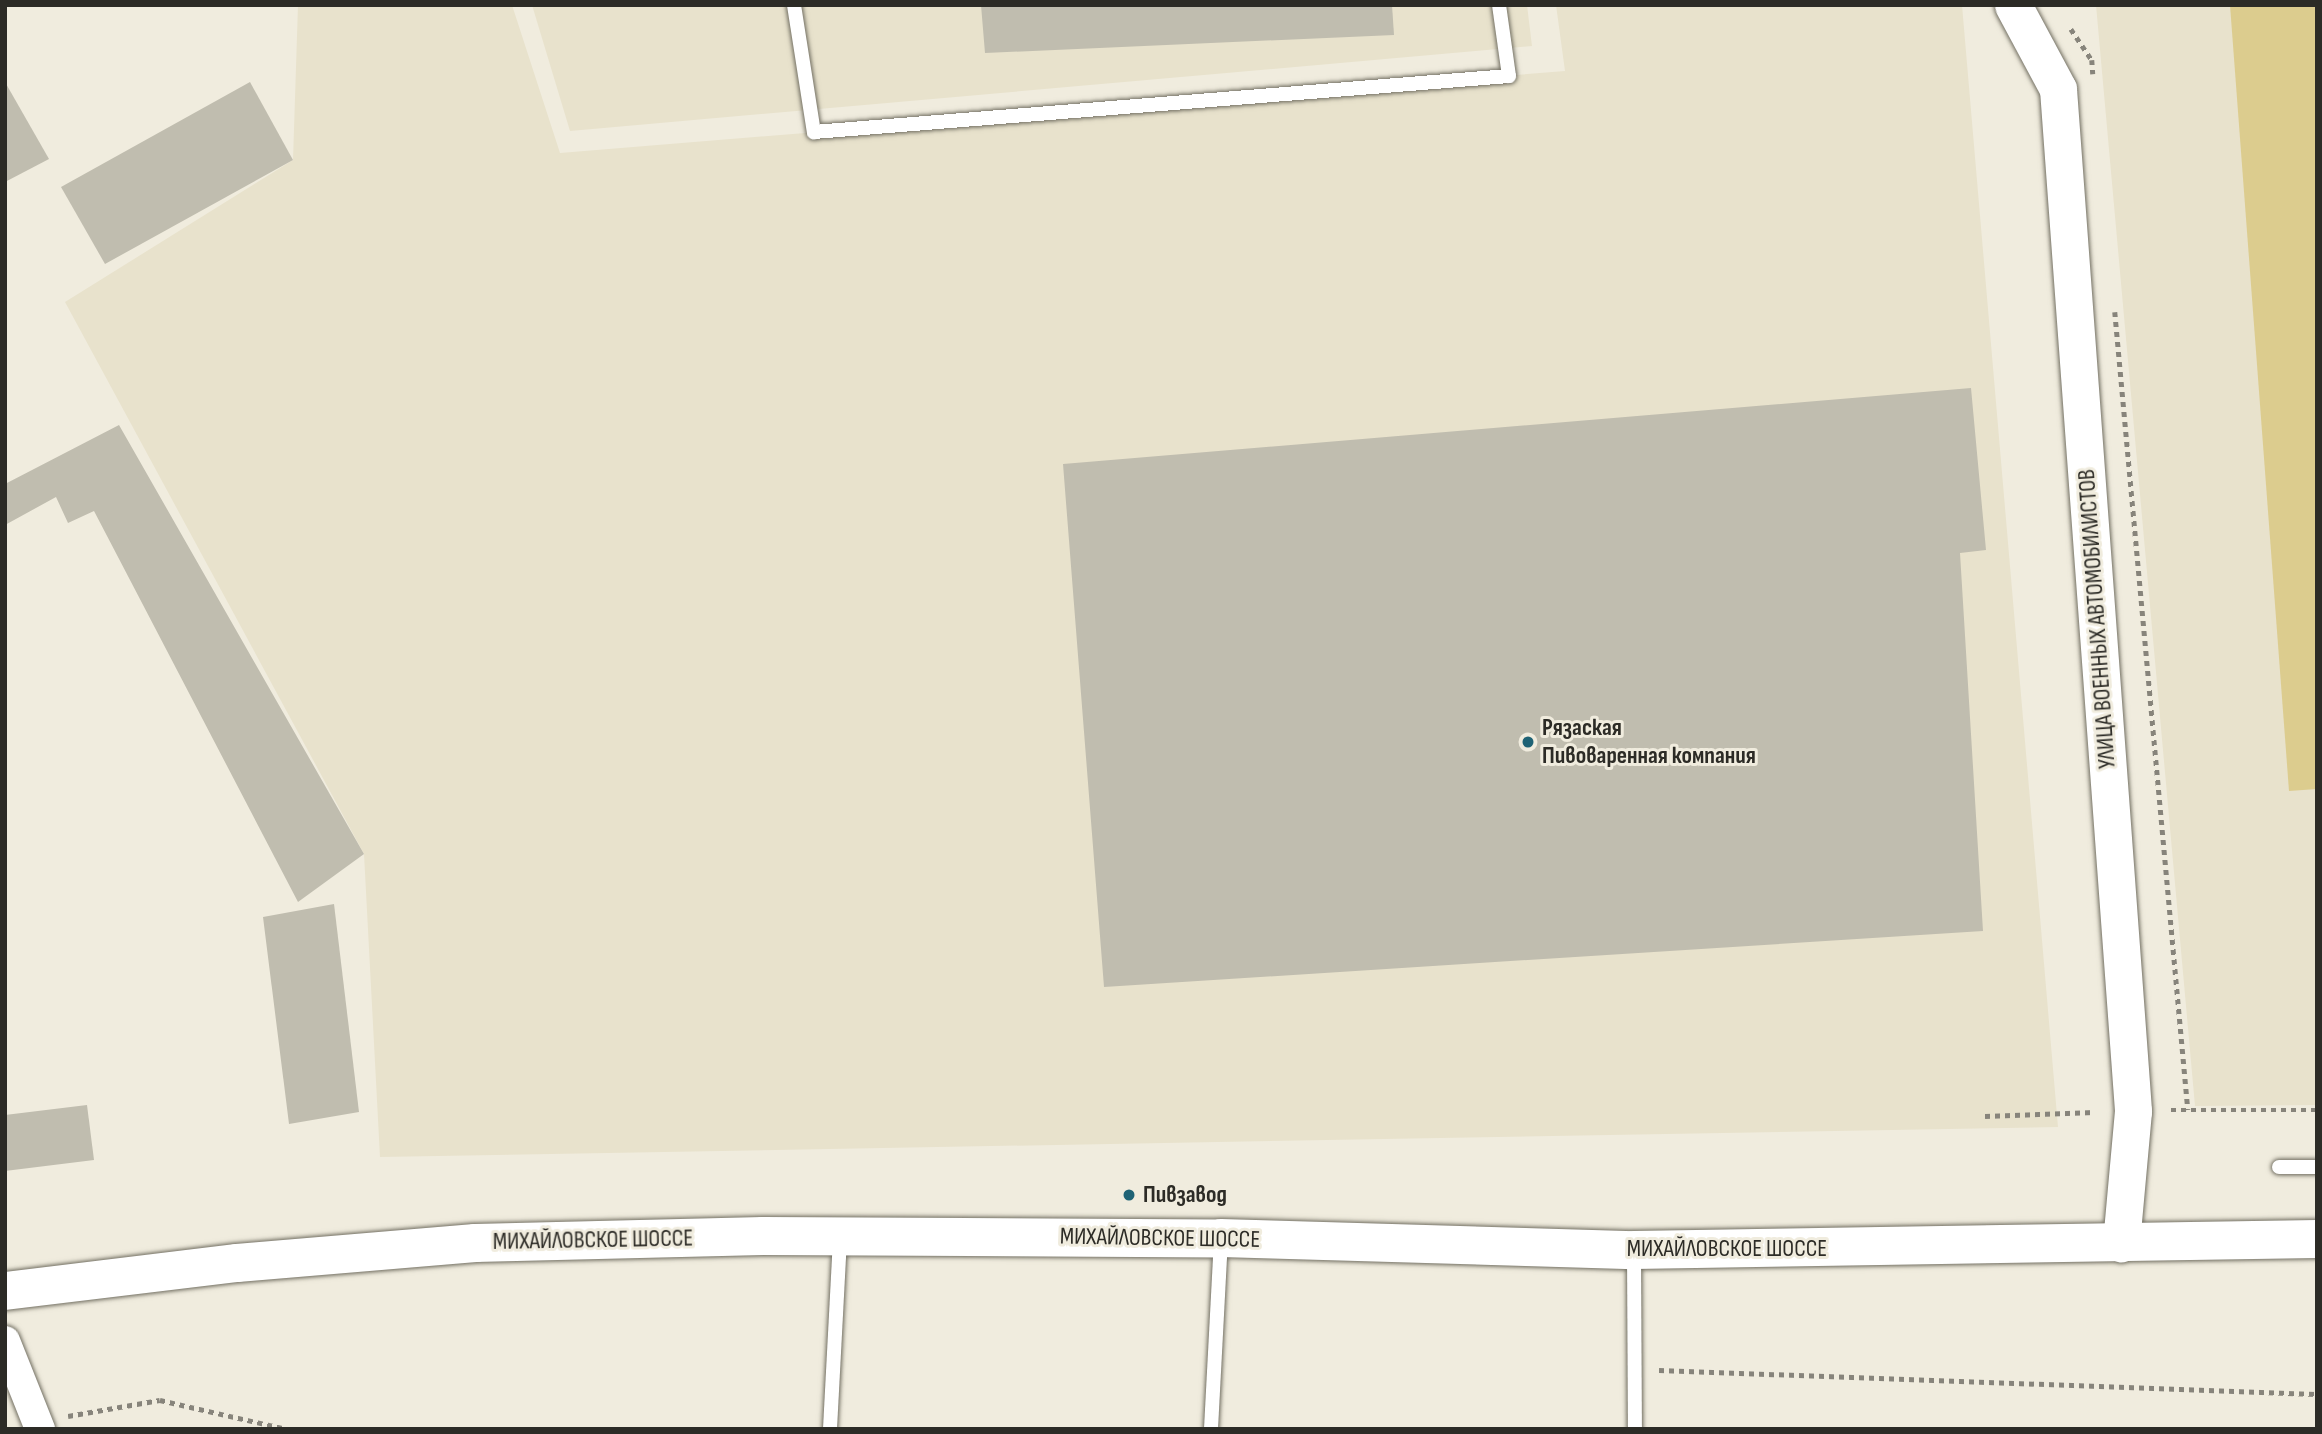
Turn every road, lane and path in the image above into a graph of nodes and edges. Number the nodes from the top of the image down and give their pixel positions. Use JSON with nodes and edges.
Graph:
{"nodes":[{"id":1,"x":794,"y":5,"type":"edge"},
{"id":2,"x":1499,"y":5,"type":"edge"},
{"id":3,"x":2013,"y":5,"type":"edge"},
{"id":4,"x":2063,"y":16,"type":"dead end"},
{"id":5,"x":2095,"y":88,"type":"dead end"},
{"id":6,"x":2115,"y":309,"type":"dead end"},
{"id":7,"x":2188,"y":1110,"type":"dead end"},
{"id":8,"x":2279,"y":1167,"type":"dead end"},
{"id":9,"x":2317,"y":1167,"type":"edge"},
{"id":10,"x":840,"y":1235,"type":"junction"},
{"id":11,"x":1221,"y":1238,"type":"junction"},
{"id":12,"x":2317,"y":1239,"type":"edge"},
{"id":13,"x":2121,"y":1243,"type":"junction"},
{"id":14,"x":1634,"y":1250,"type":"junction"},
{"id":15,"x":5,"y":1291,"type":"edge"},
{"id":16,"x":5,"y":1341,"type":"edge"},
{"id":17,"x":1634,"y":1369,"type":"junction"},
{"id":18,"x":2317,"y":1394,"type":"edge"},
{"id":19,"x":38,"y":1425,"type":"edge"},
{"id":20,"x":287,"y":1429,"type":"edge"},
{"id":21,"x":830,"y":1429,"type":"edge"},
{"id":22,"x":1211,"y":1429,"type":"edge"},
{"id":23,"x":1635,"y":1429,"type":"edge"}],
"edges":[{"from":1,"to":2,"type":"lane"},
{"from":3,"to":13,"type":"street","name":"УЛИЦА ВОЕННЫХ АВТОМОБИЛИСТОВ"},
{"from":4,"to":5,"type":"path"},
{"from":6,"to":7,"type":"path"},
{"from":8,"to":9,"type":"lane"},
{"from":10,"to":11,"type":"main road","name":"МИХАЙЛОВСКОЕ ШОССЕ"},
{"from":10,"to":15,"type":"main road","name":"МИХАЙЛОВСКОЕ ШОССЕ"},
{"from":10,"to":21,"type":"lane"},
{"from":11,"to":14,"type":"main road","name":"МИХАЙЛОВСКОЕ ШОССЕ"},
{"from":11,"to":22,"type":"lane"},
{"from":12,"to":13,"type":"main road","name":"МИХАЙЛОВСКОЕ ШОССЕ"},
{"from":13,"to":14,"type":"main road","name":"МИХАЙЛОВСКОЕ ШОССЕ"},
{"from":14,"to":17,"type":"lane"},
{"from":16,"to":19,"type":"street"},
{"from":17,"to":18,"type":"path"},
{"from":17,"to":23,"type":"lane"},
{"from":19,"to":20,"type":"path"}]}
